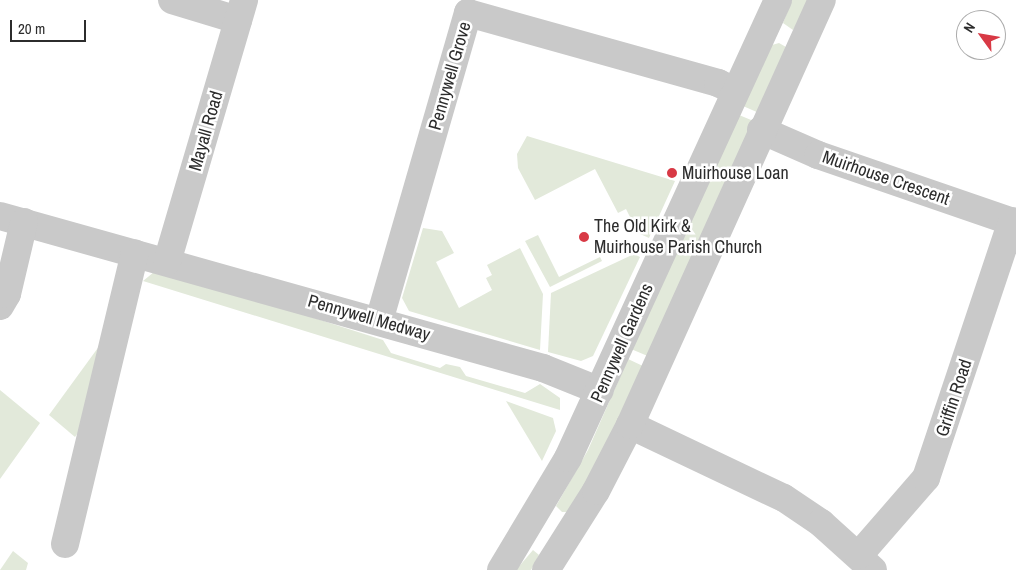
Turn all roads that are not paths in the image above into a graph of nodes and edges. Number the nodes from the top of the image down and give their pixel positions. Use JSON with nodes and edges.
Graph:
{"nodes":[{"id":1,"x":172,"y":0,"type":"edge"},
{"id":2,"x":778,"y":0,"type":"edge"},
{"id":3,"x":822,"y":0,"type":"edge"},
{"id":4,"x":241,"y":10,"type":"edge"},
{"id":5,"x":765,"y":27,"type":"junction"},
{"id":6,"x":801,"y":44,"type":"junction"},
{"id":7,"x":735,"y":91,"type":"junction"},
{"id":8,"x":761,"y":130,"type":"junction"},
{"id":9,"x":12,"y":219,"type":"edge"},
{"id":10,"x":1014,"y":222,"type":"edge"},
{"id":11,"x":135,"y":253,"type":"junction"},
{"id":12,"x":167,"y":262,"type":"junction"},
{"id":13,"x":0,"y":306,"type":"edge"},
{"id":14,"x":379,"y":321,"type":"junction"},
{"id":15,"x":600,"y":391,"type":"junction"},
{"id":16,"x":630,"y":425,"type":"junction"},
{"id":17,"x":537,"y":515,"type":"junction"},
{"id":18,"x":571,"y":533,"type":"junction"},
{"id":19,"x":65,"y":544,"type":"dead end"},
{"id":20,"x":866,"y":562,"type":"edge"},
{"id":21,"x":501,"y":570,"type":"edge"},
{"id":22,"x":546,"y":570,"type":"edge"}],
"edges":[{"from":1,"to":4,"type":"street"},
{"from":2,"to":5,"type":"street","name":"Pennywell Gardens"},
{"from":3,"to":6,"type":"street"},
{"from":4,"to":12,"type":"street","name":"Mayall Road"},
{"from":5,"to":6,"type":"street"},
{"from":5,"to":7,"type":"street","name":"Pennywell Gardens"},
{"from":6,"to":8,"type":"street"},
{"from":7,"to":14,"type":"street","name":"Pennywell Grove"},
{"from":7,"to":15,"type":"street","name":"Pennywell Gardens"},
{"from":8,"to":10,"type":"street","name":"Muirhouse Crescent"},
{"from":8,"to":16,"type":"street"},
{"from":9,"to":11,"type":"street","name":"Pennywell Medway"},
{"from":9,"to":13,"type":"street","name":"Pennywell Medway"},
{"from":10,"to":20,"type":"street","name":"Griffin Road"},
{"from":11,"to":12,"type":"street","name":"Pennywell Medway"},
{"from":11,"to":19,"type":"street"},
{"from":12,"to":14,"type":"street","name":"Pennywell Medway"},
{"from":14,"to":15,"type":"street","name":"Pennywell Medway"},
{"from":15,"to":17,"type":"street","name":"Pennywell Gardens"},
{"from":16,"to":18,"type":"street"},
{"from":16,"to":20,"type":"street"},
{"from":17,"to":18,"type":"street"},
{"from":17,"to":21,"type":"street","name":"Pennywell Gardens"},
{"from":18,"to":22,"type":"street"}]}
